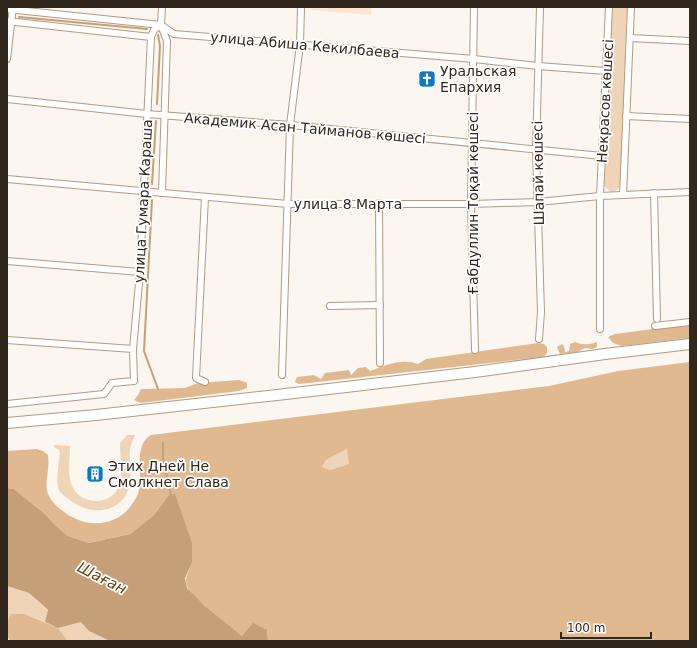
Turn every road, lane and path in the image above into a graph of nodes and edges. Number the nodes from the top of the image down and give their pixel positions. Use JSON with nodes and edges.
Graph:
{"nodes":[{"id":1,"x":162,"y":7,"type":"edge"},
{"id":2,"x":301,"y":7,"type":"edge"},
{"id":3,"x":474,"y":7,"type":"edge"},
{"id":4,"x":540,"y":7,"type":"edge"},
{"id":5,"x":610,"y":7,"type":"edge"},
{"id":6,"x":631,"y":7,"type":"edge"},
{"id":7,"x":11,"y":9,"type":"edge"},
{"id":8,"x":9,"y":22,"type":"edge"},
{"id":9,"x":161,"y":25,"type":"junction"},
{"id":10,"x":151,"y":37,"type":"junction"},
{"id":11,"x":630,"y":38,"type":"junction"},
{"id":12,"x":690,"y":40,"type":"edge"},
{"id":13,"x":300,"y":44,"type":"junction"},
{"id":14,"x":7,"y":59,"type":"edge"},
{"id":15,"x":474,"y":59,"type":"junction"},
{"id":16,"x":538,"y":66,"type":"junction"},
{"id":17,"x":606,"y":71,"type":"junction"},
{"id":18,"x":7,"y":99,"type":"edge"},
{"id":19,"x":146,"y":114,"type":"junction"},
{"id":20,"x":165,"y":115,"type":"junction"},
{"id":21,"x":626,"y":116,"type":"junction"},
{"id":22,"x":690,"y":119,"type":"edge"},
{"id":23,"x":290,"y":125,"type":"junction"},
{"id":24,"x":472,"y":144,"type":"junction"},
{"id":25,"x":536,"y":150,"type":"junction"},
{"id":26,"x":602,"y":156,"type":"junction"},
{"id":27,"x":7,"y":179,"type":"edge"},
{"id":28,"x":144,"y":191,"type":"junction"},
{"id":29,"x":690,"y":192,"type":"edge"},
{"id":30,"x":162,"y":193,"type":"junction"},
{"id":31,"x":654,"y":193,"type":"junction"},
{"id":32,"x":600,"y":196,"type":"junction"},
{"id":33,"x":623,"y":196,"type":"junction"},
{"id":34,"x":204,"y":197,"type":"junction"},
{"id":35,"x":538,"y":202,"type":"junction"},
{"id":36,"x":379,"y":203,"type":"junction"},
{"id":37,"x":288,"y":204,"type":"junction"},
{"id":38,"x":470,"y":204,"type":"junction"},
{"id":39,"x":7,"y":261,"type":"edge"},
{"id":40,"x":140,"y":272,"type":"junction"},
{"id":41,"x":380,"y":305,"type":"junction"},
{"id":42,"x":330,"y":306,"type":"dead end"},
{"id":43,"x":657,"y":319,"type":"dead end"},
{"id":44,"x":690,"y":322,"type":"edge"},
{"id":45,"x":655,"y":326,"type":"dead end"},
{"id":46,"x":600,"y":329,"type":"dead end"},
{"id":47,"x":539,"y":339,"type":"dead end"},
{"id":48,"x":7,"y":340,"type":"edge"},
{"id":49,"x":690,"y":344,"type":"edge"},
{"id":50,"x":133,"y":349,"type":"junction"},
{"id":51,"x":475,"y":350,"type":"dead end"},
{"id":52,"x":690,"y":351,"type":"edge"},
{"id":53,"x":380,"y":363,"type":"dead end"},
{"id":54,"x":282,"y":375,"type":"dead end"},
{"id":55,"x":205,"y":382,"type":"dead end"},
{"id":56,"x":7,"y":404,"type":"edge"},
{"id":57,"x":7,"y":423,"type":"edge"},
{"id":58,"x":7,"y":429,"type":"edge"}],
"edges":[{"from":1,"to":9,"type":"street","name":"улица Гумара Караша"},
{"from":2,"to":13,"type":"street"},
{"from":3,"to":15,"type":"street","name":"Ғабдуллин Тоқай көшесі"},
{"from":4,"to":16,"type":"street","name":"Шапай көшесі"},
{"from":5,"to":17,"type":"street","name":"Некрасов көшесі"},
{"from":6,"to":11,"type":"street","name":"Некрасов көшесі"},
{"from":7,"to":8,"type":"street"},
{"from":7,"to":9,"type":"street","name":"улица Абиша Кекилбаева"},
{"from":8,"to":10,"type":"street"},
{"from":8,"to":14,"type":"street"},
{"from":9,"to":10,"type":"street"},
{"from":9,"to":13,"type":"street","name":"улица Абиша Кекилбаева"},
{"from":9,"to":20,"type":"street","name":"улица Гумара Караша"},
{"from":10,"to":19,"type":"street","name":"улица Гумара Караша"},
{"from":11,"to":12,"type":"street"},
{"from":11,"to":21,"type":"street","name":"Некрасов көшесі"},
{"from":13,"to":15,"type":"street","name":"улица Абиша Кекилбаева"},
{"from":13,"to":23,"type":"street"},
{"from":15,"to":16,"type":"street","name":"улица Абиша Кекилбаева"},
{"from":15,"to":24,"type":"street","name":"Ғабдуллин Тоқай көшесі"},
{"from":16,"to":17,"type":"street","name":"улица Абиша Кекилбаева"},
{"from":16,"to":25,"type":"street","name":"Шапай көшесі"},
{"from":17,"to":26,"type":"street","name":"Некрасов көшесі"},
{"from":18,"to":19,"type":"street","name":"Академик Асан Тайманов көшесі"},
{"from":19,"to":20,"type":"street","name":"Академик Асан Тайманов көшесі"},
{"from":19,"to":28,"type":"street","name":"улица Гумара Караша"},
{"from":20,"to":23,"type":"street","name":"Академик Асан Тайманов көшесі"},
{"from":20,"to":30,"type":"street","name":"улица Гумара Караша"},
{"from":21,"to":22,"type":"street"},
{"from":21,"to":33,"type":"street","name":"Некрасов көшесі"},
{"from":23,"to":24,"type":"street","name":"Академик Асан Тайманов көшесі"},
{"from":23,"to":37,"type":"street"},
{"from":24,"to":25,"type":"street","name":"Академик Асан Тайманов көшесі"},
{"from":24,"to":38,"type":"street","name":"Ғабдуллин Тоқай көшесі"},
{"from":25,"to":26,"type":"street","name":"Академик Асан Тайманов көшесі"},
{"from":25,"to":35,"type":"street","name":"Шапай көшесі"},
{"from":26,"to":32,"type":"street","name":"Некрасов көшесі"},
{"from":27,"to":28,"type":"street","name":"улица 8 Марта"},
{"from":28,"to":30,"type":"street","name":"улица 8 Марта"},
{"from":28,"to":40,"type":"street","name":"улица Гумара Караша"},
{"from":29,"to":31,"type":"street","name":"улица 8 Марта"},
{"from":30,"to":34,"type":"street","name":"улица 8 Марта"},
{"from":31,"to":33,"type":"street","name":"улица 8 Марта"},
{"from":31,"to":43,"type":"street"},
{"from":32,"to":33,"type":"street","name":"улица 8 Марта"},
{"from":32,"to":35,"type":"street","name":"улица 8 Марта"},
{"from":32,"to":46,"type":"street","name":"Некрасов көшесі"},
{"from":34,"to":37,"type":"street","name":"улица 8 Марта"},
{"from":34,"to":55,"type":"street"},
{"from":35,"to":38,"type":"street","name":"улица 8 Марта"},
{"from":35,"to":47,"type":"street","name":"Шапай көшесі"},
{"from":36,"to":37,"type":"street","name":"улица 8 Марта"},
{"from":36,"to":38,"type":"street","name":"улица 8 Марта"},
{"from":36,"to":41,"type":"street"},
{"from":37,"to":54,"type":"street"},
{"from":38,"to":51,"type":"street","name":"Ғабдуллин Тоқай көшесі"},
{"from":39,"to":40,"type":"street"},
{"from":40,"to":50,"type":"street","name":"улица Гумара Караша"},
{"from":41,"to":42,"type":"street"},
{"from":41,"to":53,"type":"street"},
{"from":44,"to":45,"type":"street"},
{"from":48,"to":50,"type":"street"},
{"from":49,"to":57,"type":"main road"},
{"from":50,"to":56,"type":"street","name":"улица Гумара Караша"},
{"from":52,"to":58,"type":"main road"}]}
